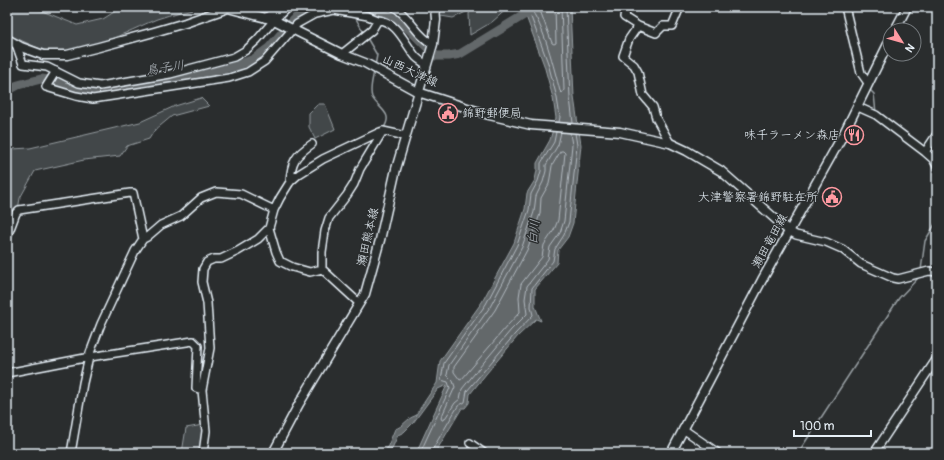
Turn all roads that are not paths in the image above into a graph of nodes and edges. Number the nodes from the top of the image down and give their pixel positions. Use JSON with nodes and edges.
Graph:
{"nodes":[{"id":1,"x":281,"y":7,"type":"edge"},
{"id":2,"x":288,"y":7,"type":"edge"},
{"id":3,"x":394,"y":7,"type":"edge"},
{"id":4,"x":435,"y":7,"type":"edge"},
{"id":5,"x":626,"y":7,"type":"edge"},
{"id":6,"x":680,"y":7,"type":"edge"},
{"id":7,"x":845,"y":7,"type":"edge"},
{"id":8,"x":907,"y":7,"type":"edge"},
{"id":9,"x":224,"y":8,"type":"edge"},
{"id":10,"x":265,"y":18,"type":"junction"},
{"id":11,"x":378,"y":20,"type":"junction"},
{"id":12,"x":275,"y":21,"type":"junction"},
{"id":13,"x":899,"y":22,"type":"edge"},
{"id":14,"x":638,"y":26,"type":"junction"},
{"id":15,"x":291,"y":29,"type":"junction"},
{"id":16,"x":7,"y":39,"type":"edge"},
{"id":17,"x":16,"y":44,"type":"junction"},
{"id":18,"x":433,"y":44,"type":"junction"},
{"id":19,"x":342,"y":54,"type":"junction"},
{"id":20,"x":882,"y":56,"type":"edge"},
{"id":21,"x":426,"y":65,"type":"junction"},
{"id":22,"x":55,"y":72,"type":"junction"},
{"id":23,"x":868,"y":83,"type":"junction"},
{"id":24,"x":418,"y":92,"type":"junction"},
{"id":25,"x":858,"y":107,"type":"junction"},
{"id":26,"x":383,"y":131,"type":"junction"},
{"id":27,"x":937,"y":134,"type":"edge"},
{"id":28,"x":406,"y":136,"type":"junction"},
{"id":29,"x":670,"y":143,"type":"junction"},
{"id":30,"x":312,"y":144,"type":"dead end"},
{"id":31,"x":925,"y":152,"type":"junction"},
{"id":32,"x":937,"y":166,"type":"edge"},
{"id":33,"x":290,"y":182,"type":"junction"},
{"id":34,"x":274,"y":210,"type":"junction"},
{"id":35,"x":269,"y":228,"type":"junction"},
{"id":36,"x":789,"y":231,"type":"junction"},
{"id":37,"x":7,"y":237,"type":"edge"},
{"id":38,"x":143,"y":238,"type":"junction"},
{"id":39,"x":322,"y":269,"type":"junction"},
{"id":40,"x":937,"y":272,"type":"edge"},
{"id":41,"x":359,"y":303,"type":"junction"},
{"id":42,"x":90,"y":357,"type":"junction"},
{"id":43,"x":937,"y":358,"type":"edge"},
{"id":44,"x":7,"y":372,"type":"edge"},
{"id":45,"x":202,"y":390,"type":"junction"},
{"id":46,"x":683,"y":429,"type":"junction"},
{"id":47,"x":470,"y":443,"type":"dead end"},
{"id":48,"x":71,"y":453,"type":"edge"},
{"id":49,"x":203,"y":453,"type":"edge"},
{"id":50,"x":272,"y":453,"type":"edge"},
{"id":51,"x":484,"y":453,"type":"edge"},
{"id":52,"x":671,"y":453,"type":"edge"},
{"id":53,"x":718,"y":453,"type":"edge"},
{"id":54,"x":874,"y":453,"type":"edge"}],
"edges":[{"from":1,"to":10,"type":"street"},
{"from":2,"to":12,"type":"street"},
{"from":3,"to":18,"type":"street"},
{"from":4,"to":18,"type":"main road","name":"瀬田熊本線"},
{"from":5,"to":14,"type":"street"},
{"from":6,"to":14,"type":"street"},
{"from":7,"to":23,"type":"street"},
{"from":8,"to":13,"type":"main road"},
{"from":9,"to":10,"type":"main road","name":"山西大津線"},
{"from":9,"to":17,"type":"main road","name":"山西大津線"},
{"from":10,"to":12,"type":"main road","name":"山西大津線"},
{"from":11,"to":15,"type":"street"},
{"from":11,"to":19,"type":"street"},
{"from":11,"to":21,"type":"street"},
{"from":12,"to":15,"type":"main road","name":"山西大津線"},
{"from":12,"to":22,"type":"street"},
{"from":14,"to":29,"type":"street"},
{"from":15,"to":19,"type":"main road","name":"山西大津線"},
{"from":15,"to":22,"type":"street"},
{"from":16,"to":17,"type":"main road","name":"山西大津線"},
{"from":17,"to":22,"type":"street"},
{"from":18,"to":21,"type":"main road","name":"瀬田熊本線"},
{"from":19,"to":24,"type":"main road","name":"山西大津線"},
{"from":20,"to":23,"type":"main road","name":"瀬田竜田線"},
{"from":21,"to":24,"type":"main road","name":"瀬田熊本線"},
{"from":23,"to":25,"type":"main road","name":"瀬田竜田線"},
{"from":24,"to":28,"type":"main road","name":"瀬田熊本線"},
{"from":24,"to":29,"type":"main road","name":"山西大津線"},
{"from":25,"to":31,"type":"street"},
{"from":25,"to":36,"type":"main road","name":"瀬田竜田線"},
{"from":26,"to":28,"type":"street"},
{"from":26,"to":33,"type":"street"},
{"from":26,"to":39,"type":"street"},
{"from":27,"to":31,"type":"street"},
{"from":28,"to":41,"type":"main road","name":"瀬田熊本線"},
{"from":29,"to":36,"type":"main road","name":"山西大津線"},
{"from":30,"to":33,"type":"street"},
{"from":31,"to":32,"type":"street"},
{"from":33,"to":34,"type":"street"},
{"from":34,"to":35,"type":"street"},
{"from":34,"to":38,"type":"street"},
{"from":35,"to":39,"type":"street"},
{"from":35,"to":45,"type":"street"},
{"from":36,"to":40,"type":"street"},
{"from":36,"to":46,"type":"main road","name":"瀬田竜田線"},
{"from":37,"to":38,"type":"street"},
{"from":38,"to":42,"type":"street"},
{"from":39,"to":41,"type":"street"},
{"from":41,"to":50,"type":"main road","name":"瀬田熊本線"},
{"from":42,"to":44,"type":"street"},
{"from":42,"to":45,"type":"street"},
{"from":42,"to":48,"type":"street"},
{"from":43,"to":54,"type":"street"},
{"from":45,"to":49,"type":"street"},
{"from":46,"to":52,"type":"main road","name":"瀬田竜田線"},
{"from":46,"to":53,"type":"street"},
{"from":47,"to":51,"type":"street"}]}
